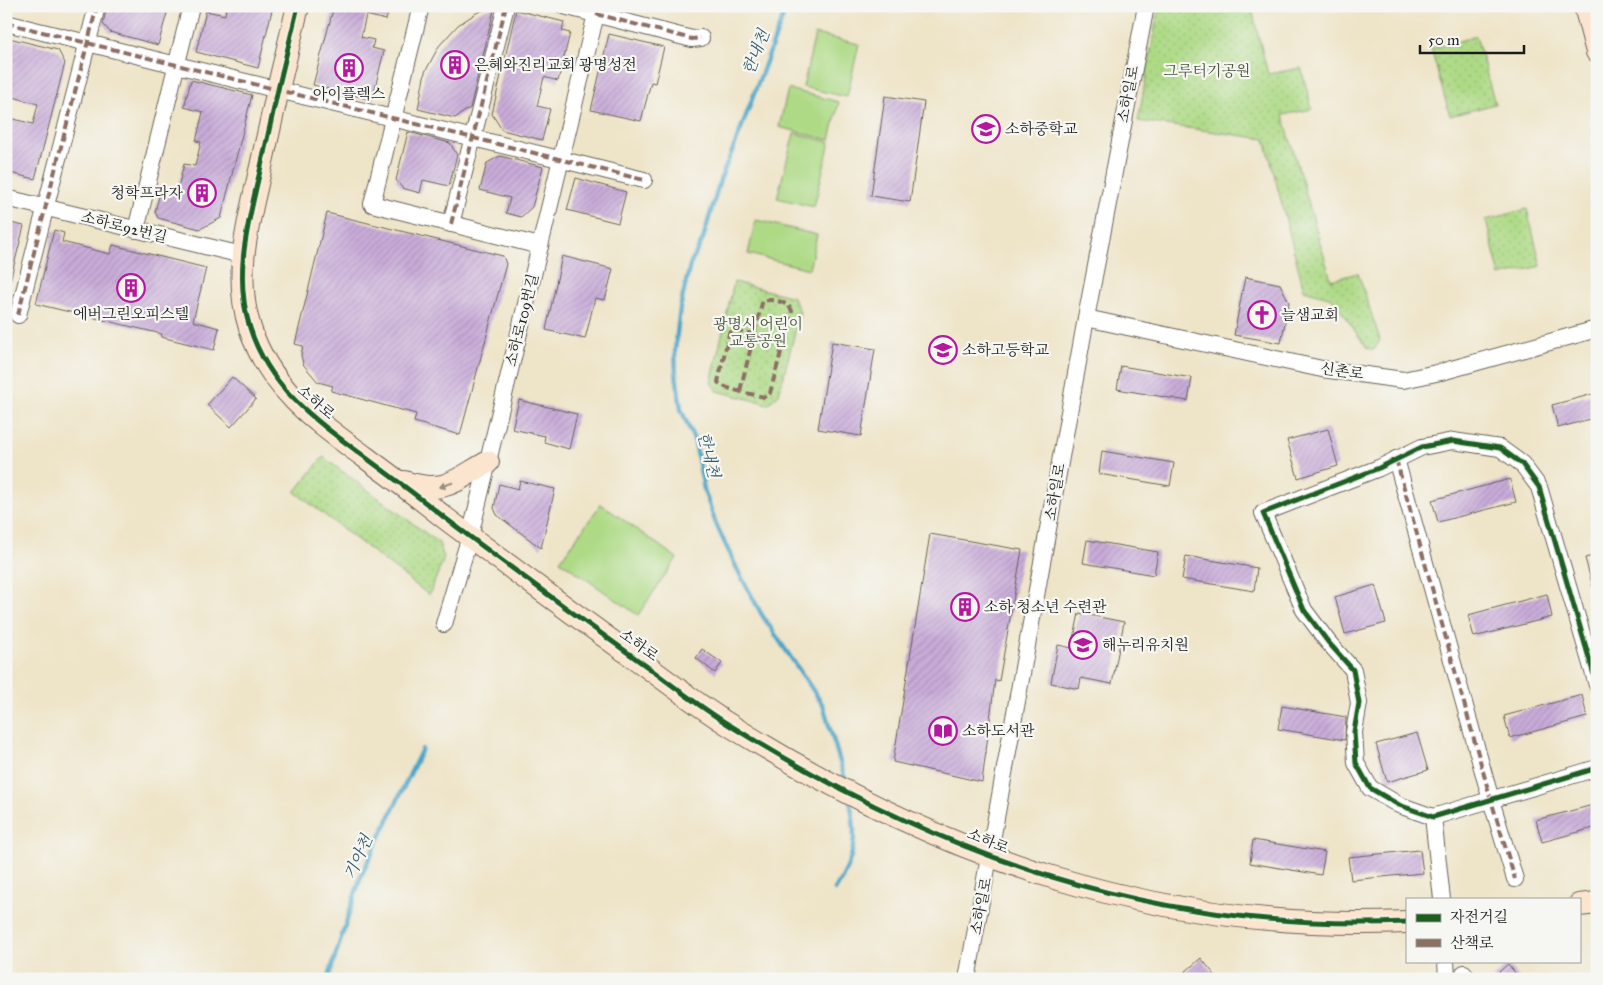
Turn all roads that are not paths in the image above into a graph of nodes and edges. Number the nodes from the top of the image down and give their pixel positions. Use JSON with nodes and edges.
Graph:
{"nodes":[{"id":1,"x":97,"y":6,"type":"edge"},
{"id":2,"x":192,"y":6,"type":"edge"},
{"id":3,"x":298,"y":6,"type":"edge"},
{"id":4,"x":420,"y":6,"type":"edge"},
{"id":5,"x":506,"y":6,"type":"edge"},
{"id":6,"x":564,"y":6,"type":"edge"},
{"id":7,"x":1146,"y":6,"type":"edge"},
{"id":8,"x":1585,"y":6,"type":"edge"},
{"id":9,"x":596,"y":14,"type":"junction"},
{"id":10,"x":6,"y":24,"type":"edge"},
{"id":11,"x":701,"y":38,"type":"dead end"},
{"id":12,"x":87,"y":43,"type":"junction"},
{"id":13,"x":1597,"y":52,"type":"edge"},
{"id":14,"x":177,"y":65,"type":"junction"},
{"id":15,"x":277,"y":90,"type":"junction"},
{"id":16,"x":393,"y":118,"type":"junction"},
{"id":17,"x":473,"y":138,"type":"junction"},
{"id":18,"x":561,"y":159,"type":"junction"},
{"id":19,"x":644,"y":180,"type":"dead end"},
{"id":20,"x":6,"y":198,"type":"edge"},
{"id":21,"x":45,"y":208,"type":"junction"},
{"id":22,"x":451,"y":224,"type":"junction"},
{"id":23,"x":136,"y":230,"type":"junction"},
{"id":24,"x":540,"y":246,"type":"junction"},
{"id":25,"x":242,"y":255,"type":"junction"},
{"id":26,"x":18,"y":315,"type":"dead end"},
{"id":27,"x":1086,"y":318,"type":"junction"},
{"id":28,"x":1597,"y":329,"type":"edge"},
{"id":29,"x":1396,"y":460,"type":"junction"},
{"id":30,"x":488,"y":462,"type":"junction"},
{"id":31,"x":396,"y":480,"type":"junction"},
{"id":32,"x":470,"y":536,"type":"junction"},
{"id":33,"x":444,"y":624,"type":"dead end"},
{"id":34,"x":1597,"y":685,"type":"edge"},
{"id":35,"x":1597,"y":768,"type":"edge"},
{"id":36,"x":1491,"y":800,"type":"junction"},
{"id":37,"x":1433,"y":818,"type":"junction"},
{"id":38,"x":990,"y":857,"type":"junction"},
{"id":39,"x":1515,"y":879,"type":"dead end"},
{"id":40,"x":1442,"y":898,"type":"edge"},
{"id":41,"x":1597,"y":903,"type":"edge"},
{"id":42,"x":1580,"y":905,"type":"edge"},
{"id":43,"x":1406,"y":922,"type":"edge"},
{"id":44,"x":1446,"y":962,"type":"edge"},
{"id":45,"x":966,"y":979,"type":"edge"},
{"id":46,"x":1447,"y":979,"type":"edge"}],
"edges":[{"from":1,"to":12,"type":"street"},
{"from":2,"to":14,"type":"street"},
{"from":3,"to":15,"type":"street","name":"소하로"},
{"from":4,"to":16,"type":"street"},
{"from":5,"to":17,"type":"street"},
{"from":6,"to":9,"type":"street"},
{"from":7,"to":27,"type":"street","name":"소하일로"},
{"from":8,"to":13,"type":"street"},
{"from":9,"to":11,"type":"street"},
{"from":9,"to":18,"type":"street","name":"소하로109번길"},
{"from":10,"to":12,"type":"street"},
{"from":12,"to":14,"type":"street"},
{"from":12,"to":21,"type":"street"},
{"from":14,"to":15,"type":"street"},
{"from":14,"to":23,"type":"street"},
{"from":15,"to":16,"type":"street"},
{"from":15,"to":25,"type":"street","name":"소하로"},
{"from":16,"to":17,"type":"street"},
{"from":16,"to":22,"type":"street"},
{"from":17,"to":18,"type":"street"},
{"from":17,"to":22,"type":"street"},
{"from":18,"to":19,"type":"street"},
{"from":18,"to":24,"type":"street","name":"소하로109번길"},
{"from":20,"to":21,"type":"street","name":"소하로92번길"},
{"from":21,"to":23,"type":"street","name":"소하로92번길"},
{"from":21,"to":26,"type":"street"},
{"from":22,"to":24,"type":"street"},
{"from":23,"to":25,"type":"street","name":"소하로92번길"},
{"from":24,"to":30,"type":"street","name":"소하로109번길"},
{"from":25,"to":31,"type":"street","name":"소하로"},
{"from":27,"to":28,"type":"street","name":"신촌로"},
{"from":27,"to":38,"type":"street","name":"소하일로"},
{"from":29,"to":34,"type":"street"},
{"from":29,"to":36,"type":"street"},
{"from":29,"to":37,"type":"street"},
{"from":30,"to":31,"type":"street","one_way":true},
{"from":30,"to":32,"type":"street","name":"소하로109번길"},
{"from":31,"to":32,"type":"street","name":"소하로"},
{"from":32,"to":33,"type":"street","name":"소하로109번길"},
{"from":32,"to":38,"type":"street","name":"소하로"},
{"from":35,"to":36,"type":"street"},
{"from":36,"to":37,"type":"street"},
{"from":36,"to":39,"type":"street"},
{"from":37,"to":40,"type":"street"},
{"from":38,"to":43,"type":"street","name":"소하로"},
{"from":38,"to":45,"type":"street","name":"소하일로"},
{"from":41,"to":42,"type":"street"},
{"from":44,"to":46,"type":"street"}]}
